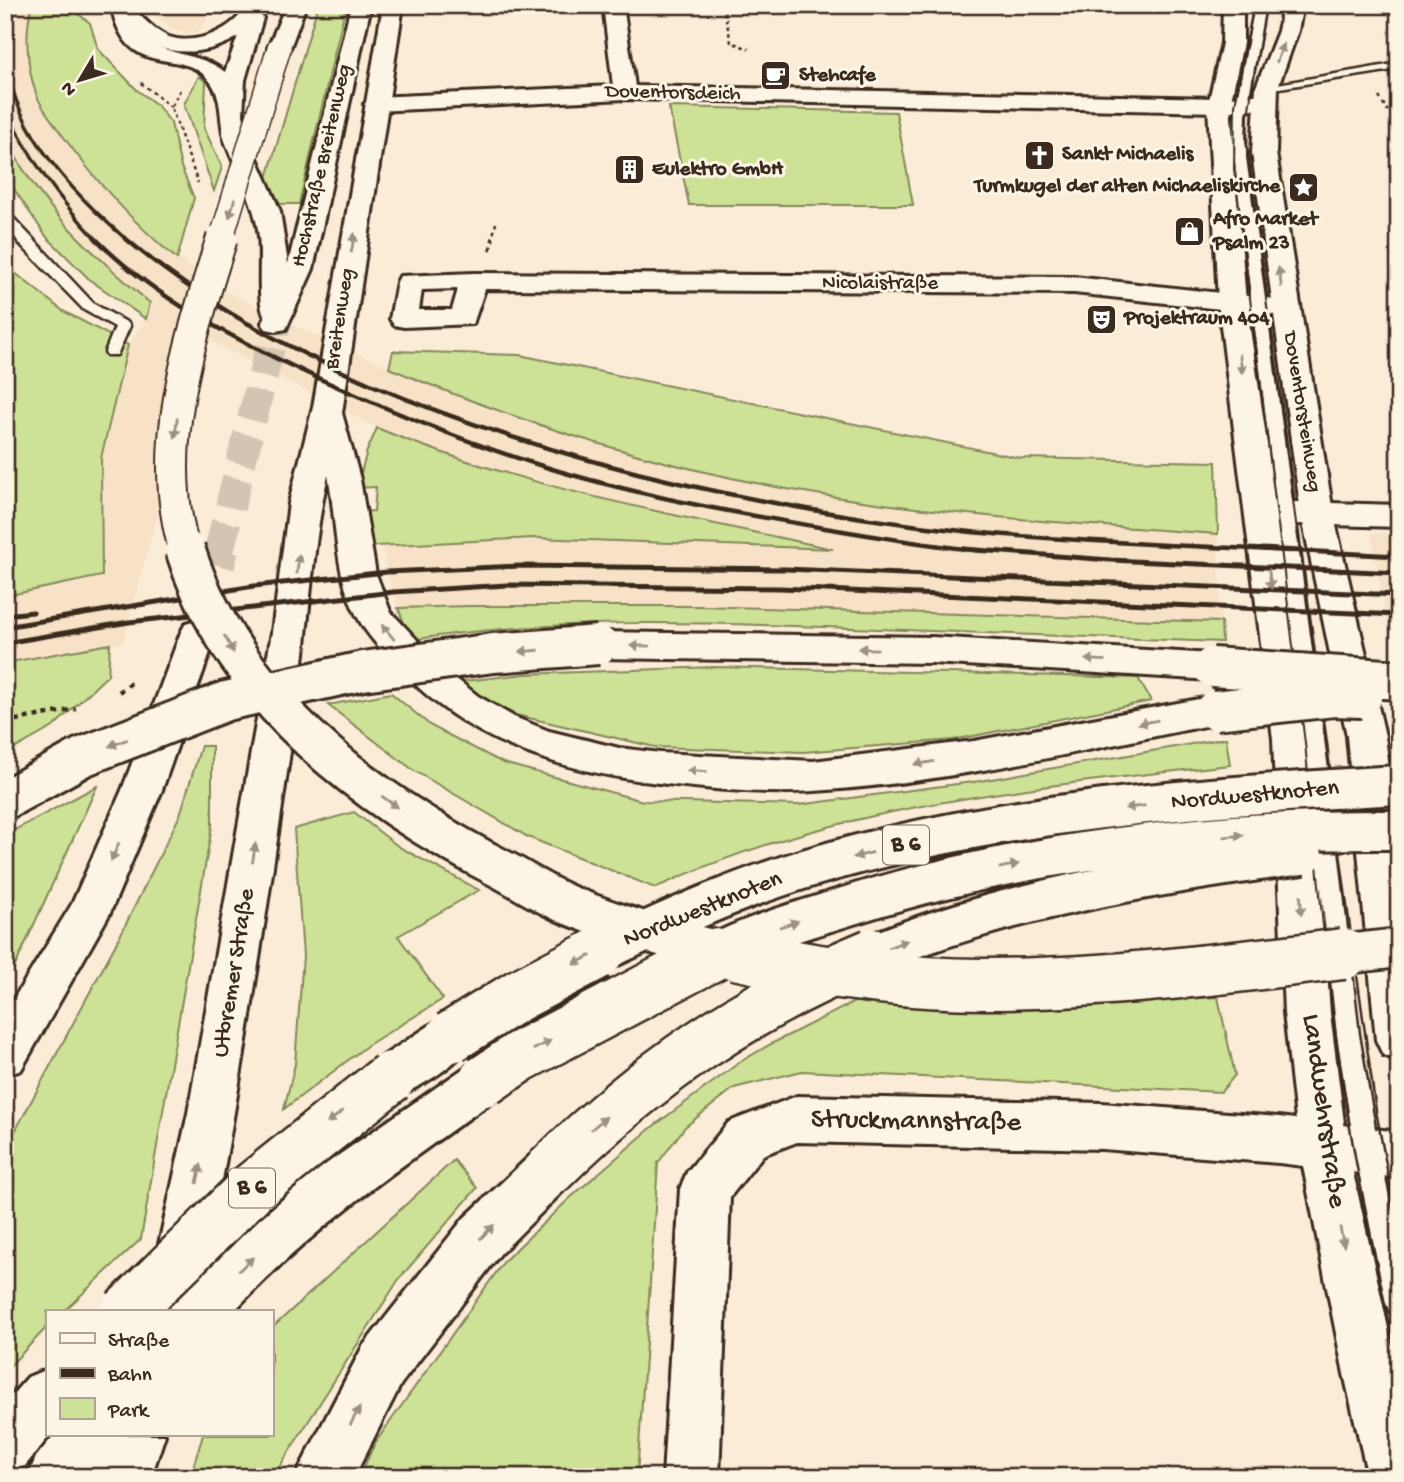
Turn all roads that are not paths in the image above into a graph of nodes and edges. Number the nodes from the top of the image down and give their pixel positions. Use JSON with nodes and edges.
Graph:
{"nodes":[{"id":1,"x":296,"y":5,"type":"edge"},
{"id":2,"x":361,"y":5,"type":"edge"},
{"id":3,"x":393,"y":5,"type":"edge"},
{"id":4,"x":613,"y":5,"type":"edge"},
{"id":5,"x":1233,"y":5,"type":"edge"},
{"id":6,"x":1260,"y":5,"type":"edge"},
{"id":7,"x":1293,"y":5,"type":"edge"},
{"id":8,"x":121,"y":7,"type":"edge"},
{"id":9,"x":255,"y":12,"type":"edge"},
{"id":10,"x":1399,"y":66,"type":"edge"},
{"id":11,"x":625,"y":92,"type":"junction"},
{"id":12,"x":231,"y":100,"type":"junction"},
{"id":13,"x":1248,"y":100,"type":"junction"},
{"id":14,"x":375,"y":104,"type":"junction"},
{"id":15,"x":5,"y":213,"type":"edge"},
{"id":16,"x":474,"y":281,"type":"dead end"},
{"id":17,"x":1232,"y":302,"type":"junction"},
{"id":18,"x":1272,"y":307,"type":"junction"},
{"id":19,"x":113,"y":352,"type":"dead end"},
{"id":20,"x":328,"y":407,"type":"junction"},
{"id":21,"x":1288,"y":513,"type":"junction"},
{"id":22,"x":1399,"y":516,"type":"edge"},
{"id":23,"x":290,"y":632,"type":"joint"},
{"id":24,"x":197,"y":637,"type":"tunnel mouth"},
{"id":25,"x":1399,"y":680,"type":"edge"},
{"id":26,"x":1399,"y":699,"type":"edge"},
{"id":27,"x":1292,"y":739,"type":"joint"},
{"id":28,"x":1399,"y":785,"type":"edge"},
{"id":29,"x":5,"y":800,"type":"edge"},
{"id":30,"x":1399,"y":830,"type":"edge"},
{"id":31,"x":1399,"y":838,"type":"edge"},
{"id":32,"x":1399,"y":948,"type":"edge"},
{"id":33,"x":1399,"y":1040,"type":"edge"},
{"id":34,"x":5,"y":1055,"type":"edge"},
{"id":35,"x":1363,"y":1151,"type":"edge"},
{"id":36,"x":1399,"y":1303,"type":"edge"},
{"id":37,"x":128,"y":1310,"type":"edge"},
{"id":38,"x":170,"y":1310,"type":"edge"},
{"id":39,"x":199,"y":1310,"type":"edge"},
{"id":40,"x":46,"y":1397,"type":"edge"},
{"id":41,"x":89,"y":1436,"type":"edge"},
{"id":42,"x":137,"y":1436,"type":"edge"},
{"id":43,"x":5,"y":1446,"type":"edge"},
{"id":44,"x":56,"y":1477,"type":"edge"},
{"id":45,"x":122,"y":1477,"type":"edge"},
{"id":46,"x":323,"y":1477,"type":"edge"},
{"id":47,"x":691,"y":1477,"type":"edge"},
{"id":48,"x":1397,"y":1477,"type":"edge"}],
"edges":[{"from":1,"to":32,"type":"main road","one_way":true,"bridge":true},
{"from":2,"to":12,"type":"main road","name":"Hochstraße Breitenweg"},
{"from":3,"to":14,"type":"main road","name":"Breitenweg"},
{"from":4,"to":11,"type":"main road"},
{"from":5,"to":13,"type":"main road","name":"Doventorsteinweg"},
{"from":6,"to":13,"type":"lane"},
{"from":13,"to":7,"type":"main road","name":"Doventorsteinweg","one_way":true},
{"from":8,"to":9,"type":"main road"},
{"from":8,"to":12,"type":"main road"},
{"from":9,"to":12,"type":"main road"},
{"from":10,"to":13,"type":"lane"},
{"from":11,"to":13,"type":"main road","name":"Doventorsdeich"},
{"from":11,"to":14,"type":"main road","name":"Doventorsdeich"},
{"from":13,"to":17,"type":"main road","name":"Doventorsteinweg"},
{"from":13,"to":18,"type":"main road","name":"Doventorsteinweg"},
{"from":20,"to":14,"type":"main road","name":"Breitenweg","one_way":true},
{"from":15,"to":19,"type":"lane"},
{"from":16,"to":17,"type":"main road","name":"Nicolaistraße"},
{"from":17,"to":18,"type":"main road","name":"Nicolaistraße"},
{"from":17,"to":21,"type":"main road","name":"Doventorsteinweg","one_way":true},
{"from":18,"to":21,"type":"main road","name":"Doventorsteinweg"},
{"from":23,"to":20,"type":"main road","name":"Breitenweg","one_way":true},
{"from":26,"to":20,"type":"main road","one_way":true,"bridge":true},
{"from":21,"to":22,"type":"main road"},
{"from":21,"to":27,"type":"main road","name":"Doventorsteinweg","one_way":true},
{"from":21,"to":33,"type":"main road","name":"Doventorsteinweg"},
{"from":21,"to":35,"type":"lane"},
{"from":38,"to":23,"type":"main road","name":"Utbremer Straße","one_way":true},
{"from":24,"to":34,"type":"main road","one_way":true},
{"from":25,"to":29,"type":"main road","one_way":true,"bridge":true},
{"from":27,"to":35,"type":"main road","name":"Landwehrstraße","one_way":true},
{"from":28,"to":37,"type":"main road","name":"Nordwestknoten","number":"B 6","one_way":true,"bridge":true},
{"from":39,"to":30,"type":"main road","name":"Nordwestknoten","number":"B 6","one_way":true,"bridge":true},
{"from":46,"to":31,"type":"main road","one_way":true,"bridge":true},
{"from":35,"to":36,"type":"lane"},
{"from":35,"to":47,"type":"main road","name":"Struckmannstraße"},
{"from":35,"to":48,"type":"main road","name":"Landwehrstraße","one_way":true},
{"from":40,"to":43,"type":"main road"},
{"from":41,"to":44,"type":"main road"},
{"from":42,"to":45,"type":"main road"}]}
